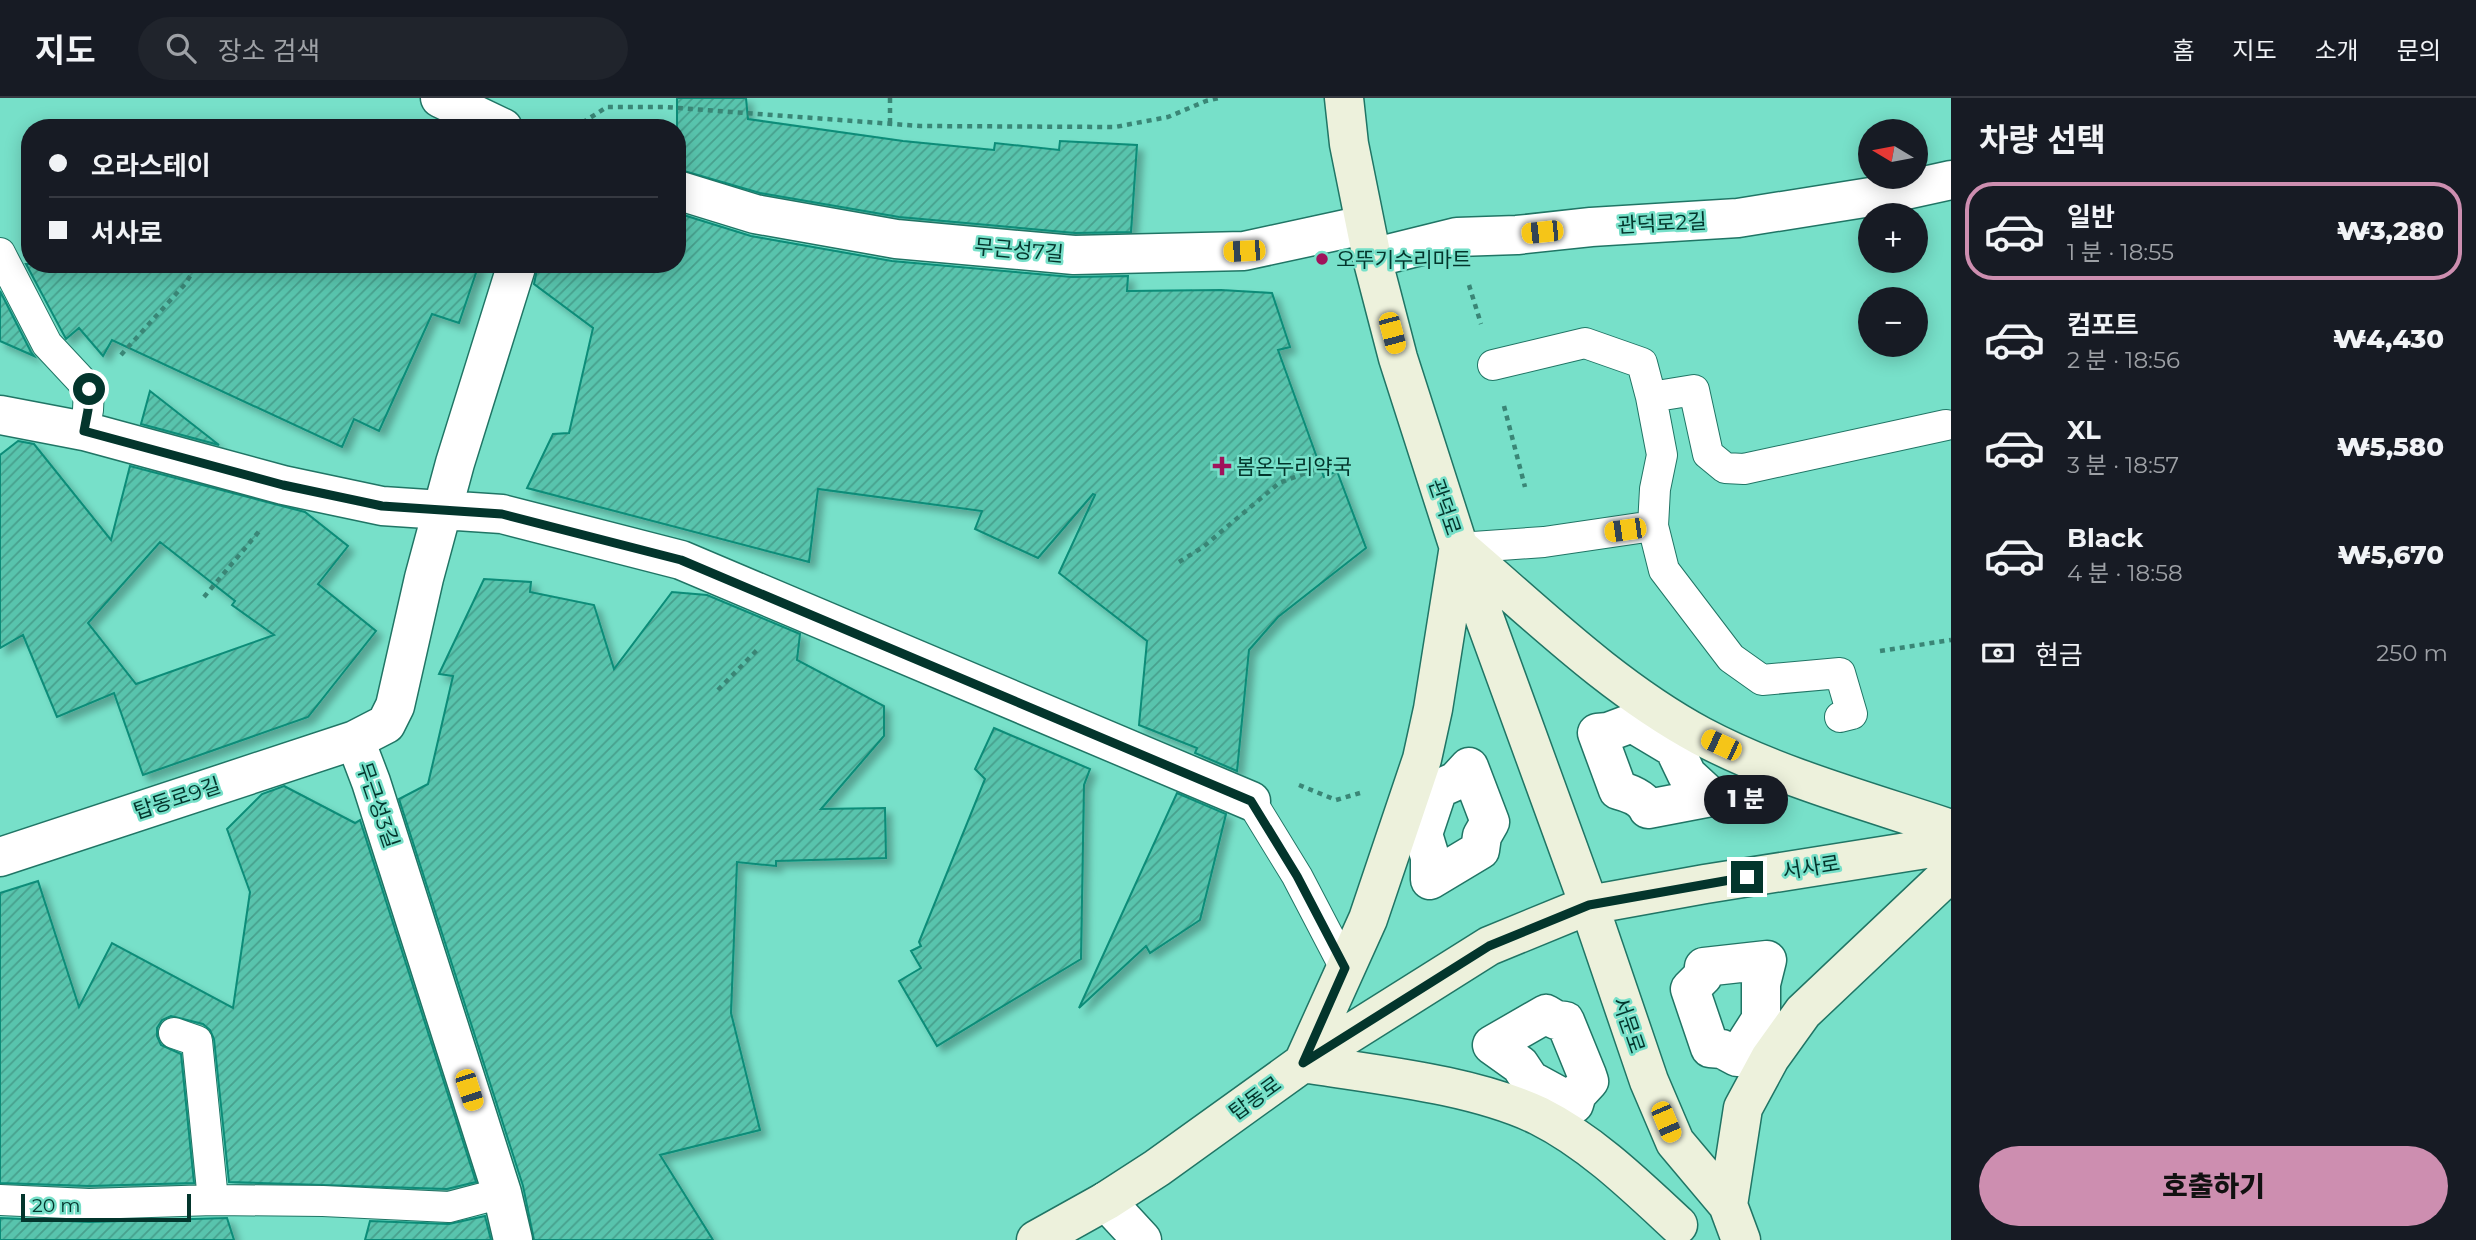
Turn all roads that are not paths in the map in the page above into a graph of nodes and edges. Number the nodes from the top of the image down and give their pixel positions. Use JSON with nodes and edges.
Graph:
{"nodes":[{"id":1,"x":440,"y":98,"type":"edge"},
{"id":2,"x":1344,"y":98,"type":"edge"},
{"id":3,"x":484,"y":119,"type":"edge"},
{"id":4,"x":1951,"y":180,"type":"edge"},
{"id":5,"x":686,"y":194,"type":"edge"},
{"id":6,"x":1368,"y":242,"type":"junction"},
{"id":7,"x":1,"y":256,"type":"edge"},
{"id":8,"x":514,"y":273,"type":"edge"},
{"id":9,"x":1493,"y":365,"type":"dead end"},
{"id":10,"x":1651,"y":397,"type":"junction"},
{"id":11,"x":0,"y":415,"type":"edge"},
{"id":12,"x":1946,"y":425,"type":"dead end"},
{"id":13,"x":84,"y":431,"type":"junction"},
{"id":14,"x":443,"y":511,"type":"junction"},
{"id":15,"x":1653,"y":526,"type":"junction"},
{"id":16,"x":1459,"y":548,"type":"junction"},
{"id":17,"x":1840,"y":717,"type":"dead end"},
{"id":18,"x":355,"y":740,"type":"junction"},
{"id":19,"x":1251,"y":801,"type":"joint"},
{"id":20,"x":1951,"y":829,"type":"edge"},
{"id":21,"x":1951,"y":845,"type":"edge"},
{"id":22,"x":0,"y":857,"type":"edge"},
{"id":23,"x":1951,"y":872,"type":"edge"},
{"id":24,"x":1589,"y":905,"type":"junction"},
{"id":25,"x":1345,"y":968,"type":"junction"},
{"id":26,"x":174,"y":1033,"type":"dead end"},
{"id":27,"x":1303,"y":1063,"type":"junction"},
{"id":28,"x":1675,"y":1142,"type":"junction"},
{"id":29,"x":502,"y":1193,"type":"junction"},
{"id":30,"x":0,"y":1200,"type":"edge"},
{"id":31,"x":213,"y":1200,"type":"junction"},
{"id":32,"x":1106,"y":1201,"type":"junction"},
{"id":33,"x":1728,"y":1205,"type":"junction"},
{"id":34,"x":1681,"y":1233,"type":"edge"},
{"id":35,"x":513,"y":1240,"type":"edge"},
{"id":36,"x":1036,"y":1240,"type":"edge"},
{"id":37,"x":1142,"y":1240,"type":"edge"},
{"id":38,"x":1741,"y":1240,"type":"edge"}],
"edges":[{"from":1,"to":3,"type":"street"},
{"from":2,"to":6,"type":"main road","name":"관덕로"},
{"from":4,"to":6,"type":"street","name":"관덕로2길"},
{"from":5,"to":6,"type":"street","name":"무근성7길"},
{"from":6,"to":16,"type":"main road","name":"관덕로"},
{"from":7,"to":13,"type":"lane"},
{"from":8,"to":14,"type":"street","name":"무근성3길"},
{"from":9,"to":10,"type":"lane"},
{"from":10,"to":12,"type":"lane"},
{"from":10,"to":15,"type":"lane"},
{"from":11,"to":13,"type":"street"},
{"from":13,"to":14,"type":"street"},
{"from":14,"to":18,"type":"street","name":"무근성3길"},
{"from":14,"to":19,"type":"street"},
{"from":15,"to":16,"type":"lane"},
{"from":15,"to":17,"type":"lane"},
{"from":16,"to":20,"type":"main road"},
{"from":16,"to":24,"type":"main road","name":"관덕로"},
{"from":16,"to":25,"type":"main road"},
{"from":18,"to":22,"type":"street","name":"탑동로9길"},
{"from":18,"to":29,"type":"street","name":"무근성3길"},
{"from":19,"to":25,"type":"lane"},
{"from":21,"to":24,"type":"main road","name":"서사로"},
{"from":23,"to":33,"type":"main road"},
{"from":24,"to":27,"type":"main road","name":"탑동로"},
{"from":24,"to":28,"type":"main road","name":"서문로"},
{"from":25,"to":27,"type":"main road"},
{"from":26,"to":31,"type":"lane"},
{"from":27,"to":32,"type":"main road","name":"탑동로"},
{"from":27,"to":34,"type":"main road"},
{"from":28,"to":33,"type":"main road","name":"서문로"},
{"from":28,"to":34,"type":"main road","name":"서문로"},
{"from":29,"to":31,"type":"lane"},
{"from":29,"to":35,"type":"street","name":"무근성3길"},
{"from":30,"to":31,"type":"lane"},
{"from":32,"to":36,"type":"main road","name":"탑동로"},
{"from":32,"to":37,"type":"street"},
{"from":33,"to":38,"type":"main road","name":"서문로"}]}
